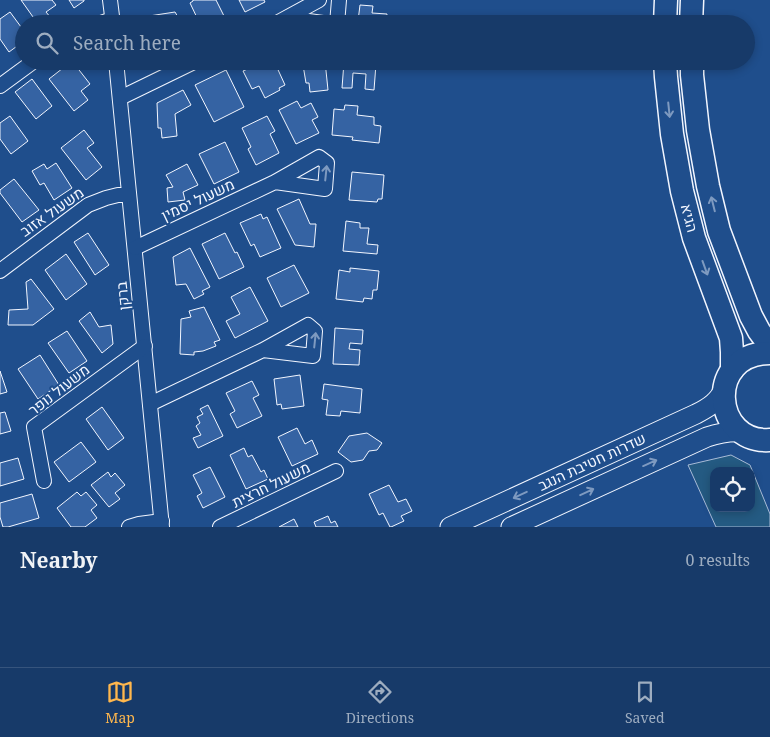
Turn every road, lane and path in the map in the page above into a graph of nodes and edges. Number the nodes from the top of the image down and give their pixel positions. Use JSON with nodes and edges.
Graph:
{"nodes":[{"id":1,"x":110,"y":0,"type":"edge"},
{"id":2,"x":319,"y":0,"type":"edge"},
{"id":3,"x":339,"y":0,"type":"edge"},
{"id":4,"x":666,"y":0,"type":"edge"},
{"id":5,"x":692,"y":0,"type":"edge"},
{"id":6,"x":111,"y":15,"type":"edge"},
{"id":7,"x":292,"y":15,"type":"edge"},
{"id":8,"x":338,"y":15,"type":"edge"},
{"id":9,"x":665,"y":15,"type":"edge"},
{"id":10,"x":691,"y":15,"type":"edge"},
{"id":11,"x":22,"y":70,"type":"edge"},
{"id":12,"x":117,"y":70,"type":"edge"},
{"id":13,"x":178,"y":70,"type":"edge"},
{"id":14,"x":666,"y":70,"type":"edge"},
{"id":15,"x":692,"y":70,"type":"edge"},
{"id":16,"x":0,"y":86,"type":"edge"},
{"id":17,"x":120,"y":98,"type":"junction"},
{"id":18,"x":275,"y":182,"type":"dead end"},
{"id":19,"x":129,"y":195,"type":"junction"},
{"id":20,"x":135,"y":248,"type":"junction"},
{"id":21,"x":0,"y":270,"type":"edge"},
{"id":22,"x":145,"y":346,"type":"junction"},
{"id":23,"x":770,"y":346,"type":"edge"},
{"id":24,"x":263,"y":350,"type":"dead end"},
{"id":25,"x":770,"y":352,"type":"edge"},
{"id":26,"x":728,"y":378,"type":"junction"},
{"id":27,"x":150,"y":404,"type":"junction"},
{"id":28,"x":760,"y":440,"type":"edge"},
{"id":29,"x":336,"y":471,"type":"dead end"},
{"id":30,"x":44,"y":481,"type":"dead end"},
{"id":31,"x":162,"y":524,"type":"edge"},
{"id":32,"x":129,"y":527,"type":"edge"},
{"id":33,"x":220,"y":527,"type":"edge"},
{"id":34,"x":450,"y":527,"type":"edge"},
{"id":35,"x":511,"y":527,"type":"edge"}],
"edges":[{"from":1,"to":6,"type":"street"},
{"from":2,"to":7,"type":"street"},
{"from":3,"to":8,"type":"street"},
{"from":4,"to":9,"type":"highway"},
{"from":5,"to":10,"type":"highway"},
{"from":11,"to":16,"type":"street"},
{"from":12,"to":17,"type":"street","name":"ברקן"},
{"from":13,"to":17,"type":"street"},
{"from":14,"to":26,"type":"highway","name":"הגיא","one_way":true},
{"from":23,"to":15,"type":"highway","name":"הגיא","one_way":true},
{"from":17,"to":19,"type":"street","name":"ברקן"},
{"from":18,"to":20,"type":"street","name":"משעול יסמין"},
{"from":19,"to":20,"type":"street","name":"ברקן"},
{"from":19,"to":21,"type":"street","name":"משעול אזוב"},
{"from":20,"to":22,"type":"street","name":"ברקן"},
{"from":22,"to":27,"type":"street","name":"ברקן"},
{"from":22,"to":30,"type":"street","name":"משעול נופר"},
{"from":24,"to":27,"type":"street"},
{"from":25,"to":26,"type":"highway"},
{"from":26,"to":28,"type":"highway","name":"הגיא"},
{"from":26,"to":34,"type":"main road","name":"שדרות חטיבת הנגב","one_way":true},
{"from":27,"to":31,"type":"street","name":"ברקן"},
{"from":35,"to":28,"type":"main road","name":"שדרות חטיבת הנגב","one_way":true},
{"from":29,"to":33,"type":"street","name":"משעול חרצית"},
{"from":31,"to":32,"type":"street"}]}
